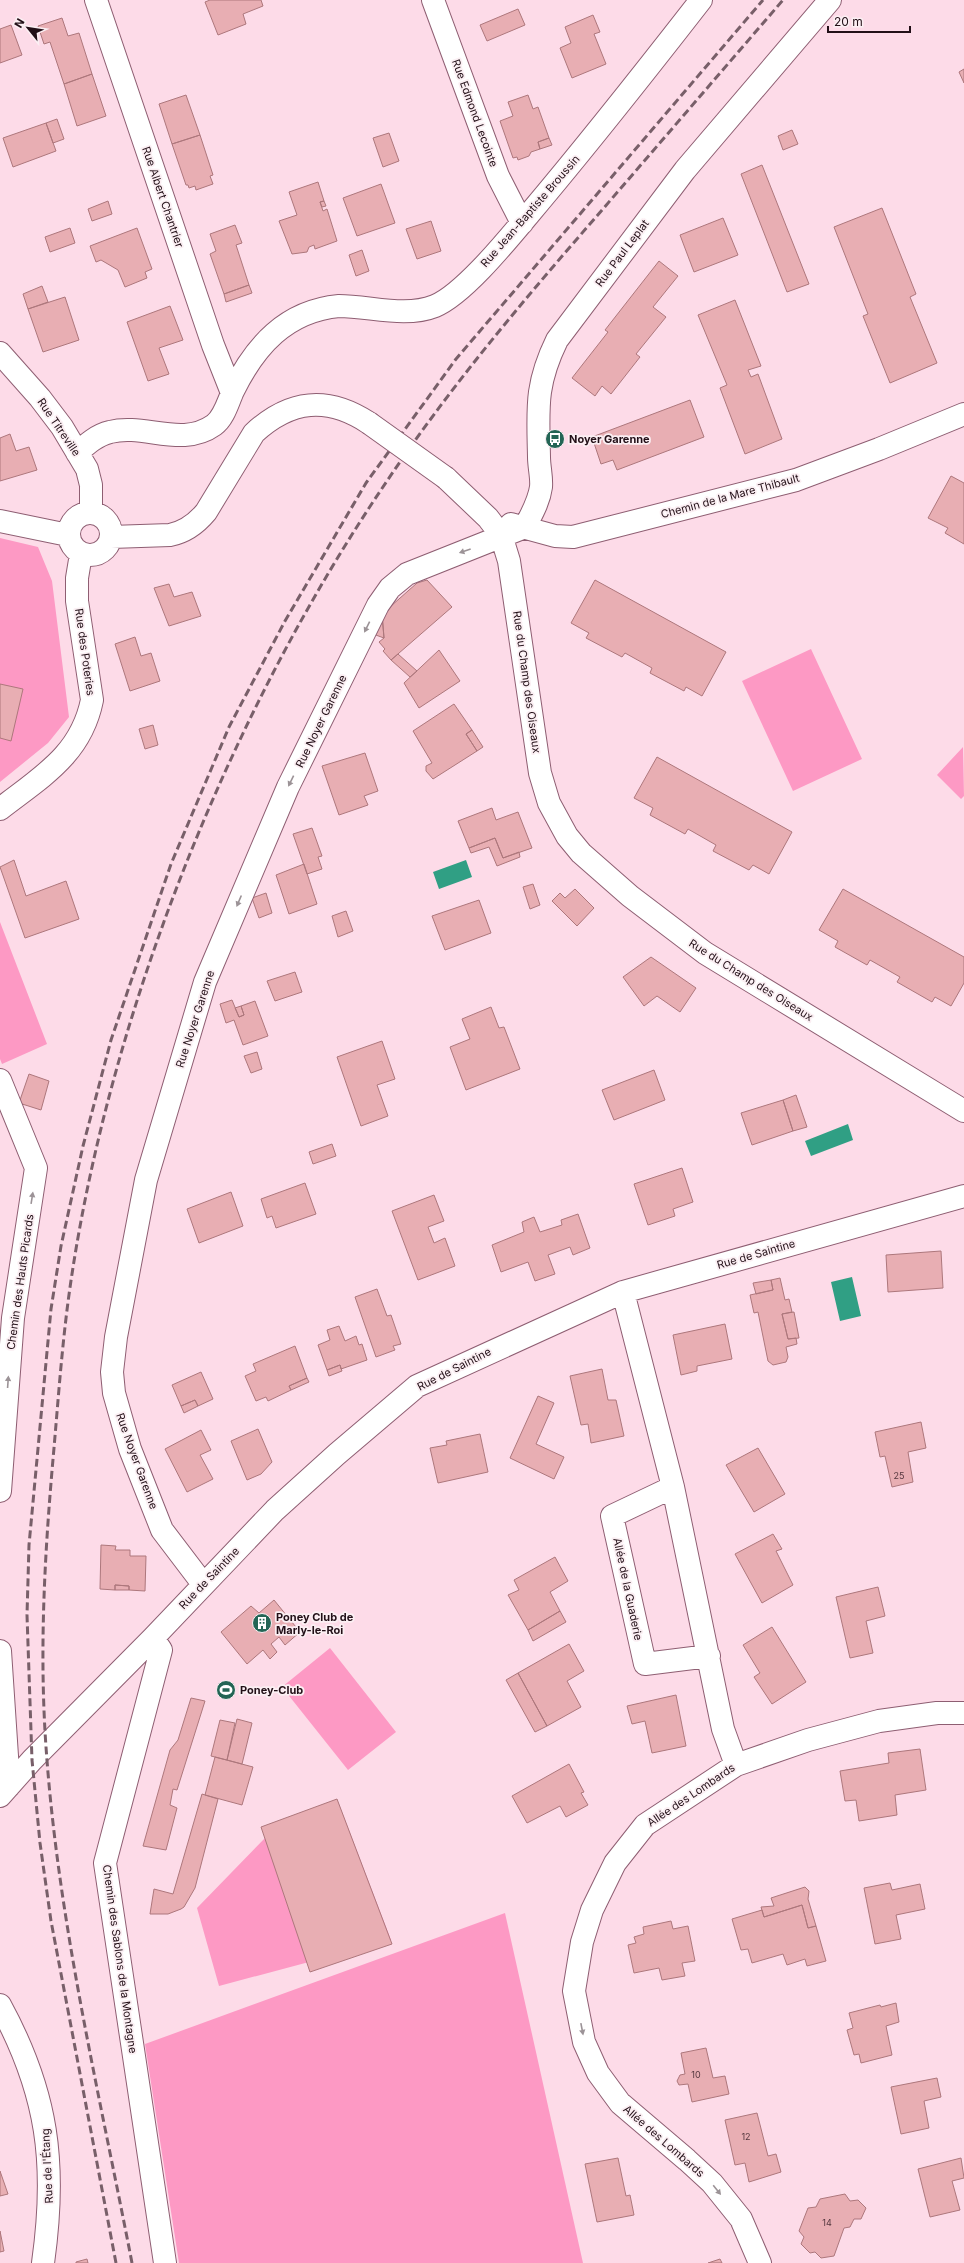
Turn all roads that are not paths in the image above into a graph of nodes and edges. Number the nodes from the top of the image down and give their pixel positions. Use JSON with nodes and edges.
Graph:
{"nodes":[{"id":1,"x":96,"y":0,"type":"edge"},
{"id":2,"x":433,"y":0,"type":"edge"},
{"id":3,"x":701,"y":0,"type":"edge"},
{"id":4,"x":830,"y":0,"type":"edge"},
{"id":5,"x":522,"y":222,"type":"junction"},
{"id":6,"x":0,"y":353,"type":"edge"},
{"id":7,"x":232,"y":393,"type":"junction"},
{"id":8,"x":964,"y":414,"type":"edge"},
{"id":9,"x":77,"y":453,"type":"junction"},
{"id":10,"x":91,"y":513,"type":"junction"},
{"id":11,"x":0,"y":521,"type":"edge"},
{"id":12,"x":494,"y":527,"type":"junction"},
{"id":13,"x":525,"y":527,"type":"junction"},
{"id":14,"x":68,"y":536,"type":"junction"},
{"id":15,"x":111,"y":537,"type":"junction"},
{"id":16,"x":81,"y":554,"type":"junction"},
{"id":17,"x":0,"y":809,"type":"edge"},
{"id":18,"x":0,"y":1080,"type":"edge"},
{"id":19,"x":964,"y":1111,"type":"edge"},
{"id":20,"x":964,"y":1196,"type":"edge"},
{"id":21,"x":623,"y":1292,"type":"junction"},
{"id":22,"x":673,"y":1487,"type":"junction"},
{"id":23,"x":0,"y":1491,"type":"edge"},
{"id":24,"x":203,"y":1584,"type":"junction"},
{"id":25,"x":153,"y":1638,"type":"junction"},
{"id":26,"x":0,"y":1651,"type":"edge"},
{"id":27,"x":709,"y":1656,"type":"junction"},
{"id":28,"x":964,"y":1713,"type":"edge"},
{"id":29,"x":736,"y":1765,"type":"junction"},
{"id":30,"x":5,"y":1791,"type":"edge"},
{"id":31,"x":0,"y":2005,"type":"edge"},
{"id":32,"x":43,"y":2263,"type":"edge"},
{"id":33,"x":165,"y":2263,"type":"edge"},
{"id":34,"x":760,"y":2263,"type":"edge"}],
"edges":[{"from":1,"to":7,"type":"street","name":"Rue Albert Chantrier"},
{"from":2,"to":5,"type":"street","name":"Rue Edmond Lecointe"},
{"from":3,"to":5,"type":"street","name":"Rue Jean-Baptiste Broussin"},
{"from":4,"to":13,"type":"street","name":"Rue Paul Leplat"},
{"from":5,"to":7,"type":"street","name":"Rue Jean-Baptiste Broussin"},
{"from":6,"to":9,"type":"street","name":"Rue Titreville"},
{"from":7,"to":9,"type":"street","name":"Rue Jean-Baptiste Broussin"},
{"from":8,"to":13,"type":"street","name":"Chemin de la Mare Thibault"},
{"from":9,"to":10,"type":"street","name":"Rue Titreville"},
{"from":10,"to":14,"type":"street"},
{"from":10,"to":15,"type":"street"},
{"from":11,"to":14,"type":"street"},
{"from":12,"to":13,"type":"street"},
{"from":12,"to":15,"type":"street","name":"Rue du Champ des Oiseaux","bridge":true},
{"from":12,"to":19,"type":"street","name":"Rue du Champ des Oiseaux"},
{"from":12,"to":24,"type":"street","name":"Rue Noyer Garenne","one_way":true},
{"from":14,"to":16,"type":"street"},
{"from":15,"to":16,"type":"street"},
{"from":16,"to":17,"type":"street","name":"Rue des Poteries"},
{"from":23,"to":18,"type":"street","name":"Chemin des Hauts Picards","one_way":true},
{"from":20,"to":21,"type":"street","name":"Rue de Saintine"},
{"from":21,"to":22,"type":"street"},
{"from":21,"to":24,"type":"street","name":"Rue de Saintine"},
{"from":22,"to":27,"type":"street"},
{"from":22,"to":27,"type":"street","name":"Allée de la Guaderie"},
{"from":24,"to":25,"type":"street","name":"Rue de Saintine"},
{"from":25,"to":30,"type":"street","name":"Rue de Saintine"},
{"from":25,"to":33,"type":"street","name":"Chemin des Sablons de la Montagne"},
{"from":26,"to":30,"type":"street"},
{"from":27,"to":29,"type":"street"},
{"from":28,"to":29,"type":"street","name":"Allée des Lombards"},
{"from":29,"to":34,"type":"street","name":"Allée des Lombards","one_way":true},
{"from":31,"to":32,"type":"street","name":"Rue de l'Étang"}]}
